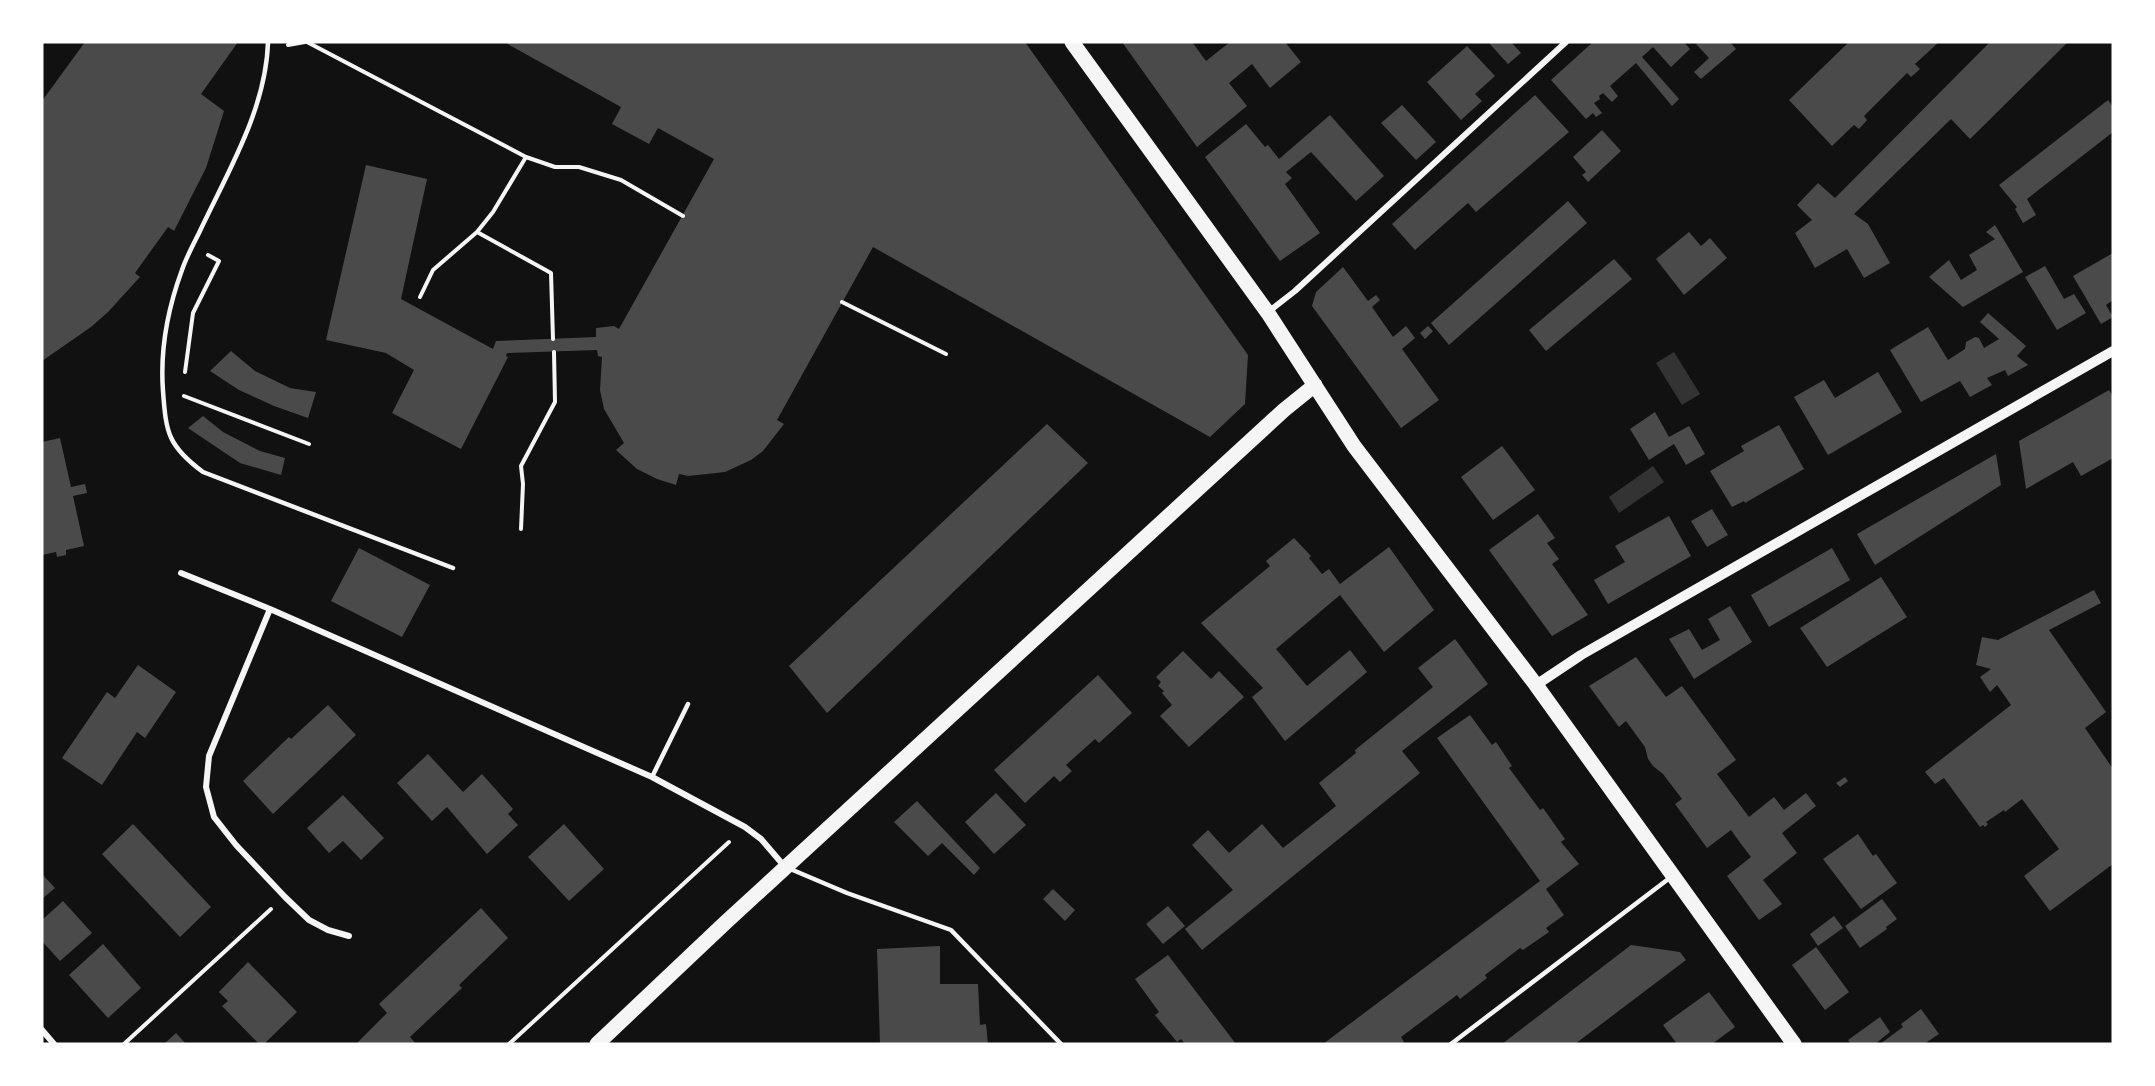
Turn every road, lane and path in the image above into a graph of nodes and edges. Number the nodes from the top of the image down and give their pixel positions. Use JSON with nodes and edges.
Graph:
{"nodes":[{"id":1,"x":268,"y":42,"type":"edge"},
{"id":2,"x":307,"y":42,"type":"edge"},
{"id":3,"x":1072,"y":42,"type":"edge"},
{"id":4,"x":1566,"y":42,"type":"edge"},
{"id":5,"x":526,"y":157,"type":"junction"},
{"id":6,"x":682,"y":216,"type":"dead end"},
{"id":7,"x":477,"y":232,"type":"junction"},
{"id":8,"x":193,"y":246,"type":"junction"},
{"id":9,"x":420,"y":297,"type":"dead end"},
{"id":10,"x":842,"y":302,"type":"dead end"},
{"id":11,"x":1268,"y":313,"type":"junction"},
{"id":12,"x":553,"y":339,"type":"dead end"},
{"id":13,"x":2113,"y":351,"type":"edge"},
{"id":14,"x":554,"y":352,"type":"dead end"},
{"id":15,"x":946,"y":354,"type":"dead end"},
{"id":16,"x":183,"y":384,"type":"dead end"},
{"id":17,"x":1315,"y":385,"type":"junction"},
{"id":18,"x":182,"y":395,"type":"dead end"},
{"id":19,"x":309,"y":444,"type":"dead end"},
{"id":20,"x":521,"y":529,"type":"dead end"},
{"id":21,"x":453,"y":568,"type":"dead end"},
{"id":22,"x":181,"y":573,"type":"dead end"},
{"id":23,"x":270,"y":609,"type":"junction"},
{"id":24,"x":1536,"y":685,"type":"junction"},
{"id":25,"x":688,"y":704,"type":"dead end"},
{"id":26,"x":652,"y":777,"type":"junction"},
{"id":27,"x":745,"y":827,"type":"junction"},
{"id":28,"x":786,"y":868,"type":"junction"},
{"id":29,"x":1673,"y":875,"type":"junction"},
{"id":30,"x":285,"y":897,"type":"junction"},
{"id":31,"x":349,"y":936,"type":"dead end"},
{"id":32,"x":42,"y":1030,"type":"edge"},
{"id":33,"x":1790,"y":1043,"type":"edge"},
{"id":34,"x":54,"y":1044,"type":"edge"},
{"id":35,"x":124,"y":1044,"type":"edge"},
{"id":36,"x":509,"y":1044,"type":"edge"},
{"id":37,"x":597,"y":1044,"type":"edge"},
{"id":38,"x":1061,"y":1044,"type":"edge"},
{"id":39,"x":1451,"y":1044,"type":"edge"}],
"edges":[{"from":1,"to":8,"type":"lane"},
{"from":2,"to":5,"type":"path"},
{"from":3,"to":11,"type":"main road"},
{"from":4,"to":11,"type":"street"},
{"from":5,"to":6,"type":"path"},
{"from":5,"to":7,"type":"path"},
{"from":7,"to":9,"type":"path"},
{"from":7,"to":12,"type":"path"},
{"from":8,"to":16,"type":"path"},
{"from":8,"to":21,"type":"lane"},
{"from":10,"to":15,"type":"path"},
{"from":11,"to":17,"type":"main road"},
{"from":13,"to":24,"type":"street"},
{"from":14,"to":20,"type":"path"},
{"from":17,"to":24,"type":"main road"},
{"from":17,"to":28,"type":"main road"},
{"from":18,"to":19,"type":"path"},
{"from":22,"to":23,"type":"street"},
{"from":23,"to":26,"type":"street"},
{"from":23,"to":30,"type":"street"},
{"from":24,"to":29,"type":"main road"},
{"from":25,"to":26,"type":"lane"},
{"from":26,"to":27,"type":"street"},
{"from":27,"to":28,"type":"street"},
{"from":27,"to":36,"type":"path"},
{"from":28,"to":37,"type":"main road"},
{"from":28,"to":38,"type":"lane"},
{"from":29,"to":33,"type":"main road"},
{"from":29,"to":39,"type":"lane"},
{"from":30,"to":31,"type":"street"},
{"from":30,"to":35,"type":"path"},
{"from":32,"to":34,"type":"street"}]}
